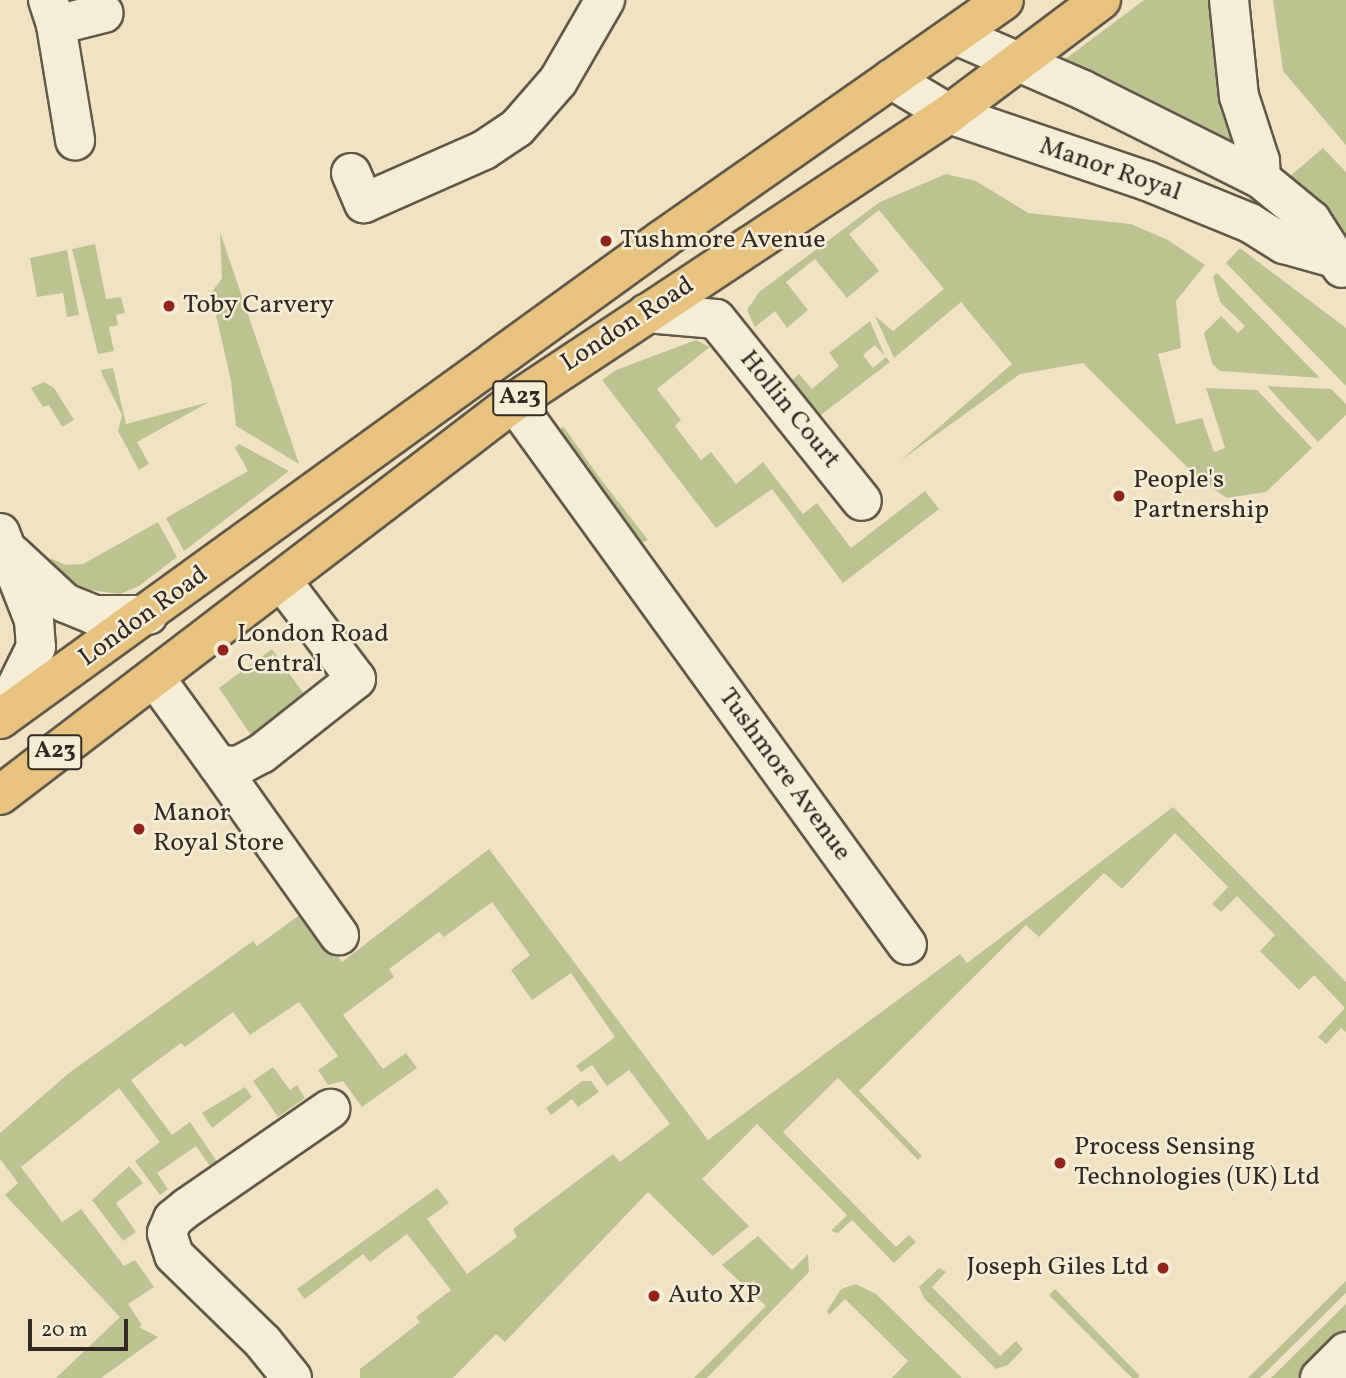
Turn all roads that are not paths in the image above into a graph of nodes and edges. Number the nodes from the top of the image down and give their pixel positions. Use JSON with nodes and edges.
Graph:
{"nodes":[{"id":1,"x":605,"y":0,"type":"edge"},
{"id":2,"x":1004,"y":0,"type":"edge"},
{"id":3,"x":1101,"y":0,"type":"edge"},
{"id":4,"x":1229,"y":0,"type":"edge"},
{"id":5,"x":52,"y":13,"type":"edge"},
{"id":6,"x":104,"y":13,"type":"dead end"},
{"id":7,"x":956,"y":35,"type":"junction"},
{"id":8,"x":1017,"y":61,"type":"junction"},
{"id":9,"x":891,"y":79,"type":"junction"},
{"id":10,"x":950,"y":114,"type":"junction"},
{"id":11,"x":75,"y":141,"type":"dead end"},
{"id":12,"x":351,"y":173,"type":"dead end"},
{"id":13,"x":1261,"y":179,"type":"junction"},
{"id":14,"x":732,"y":257,"type":"junction"},
{"id":15,"x":1339,"y":264,"type":"edge"},
{"id":16,"x":647,"y":313,"type":"junction"},
{"id":17,"x":716,"y":319,"type":"junction"},
{"id":18,"x":514,"y":402,"type":"junction"},
{"id":19,"x":862,"y":501,"type":"dead end"},
{"id":20,"x":5,"y":543,"type":"edge"},
{"id":21,"x":282,"y":581,"type":"junction"},
{"id":22,"x":148,"y":615,"type":"junction"},
{"id":23,"x":155,"y":678,"type":"junction"},
{"id":24,"x":1,"y":718,"type":"edge"},
{"id":25,"x":218,"y":765,"type":"junction"},
{"id":26,"x":0,"y":795,"type":"edge"},
{"id":27,"x":339,"y":935,"type":"dead end"},
{"id":28,"x":907,"y":945,"type":"dead end"},
{"id":29,"x":330,"y":1110,"type":"dead end"},
{"id":30,"x":1346,"y":1352,"type":"edge"},
{"id":31,"x":292,"y":1378,"type":"edge"},
{"id":32,"x":1320,"y":1378,"type":"edge"}],
"edges":[{"from":1,"to":12,"type":"street"},
{"from":2,"to":7,"type":"main road","name":"London Road","number":"A23"},
{"from":3,"to":8,"type":"main road","name":"London Road","number":"A23"},
{"from":4,"to":13,"type":"street"},
{"from":5,"to":6,"type":"street"},
{"from":5,"to":11,"type":"street"},
{"from":7,"to":8,"type":"street","name":"Manor Royal"},
{"from":7,"to":9,"type":"main road","name":"London Road","number":"A23"},
{"from":8,"to":10,"type":"main road","name":"London Road","number":"A23"},
{"from":8,"to":13,"type":"street","name":"Manor Royal"},
{"from":9,"to":10,"type":"street","name":"Manor Royal"},
{"from":9,"to":22,"type":"main road","name":"London Road","number":"A23"},
{"from":10,"to":14,"type":"main road","name":"London Road","number":"A23"},
{"from":10,"to":15,"type":"street","name":"Manor Royal"},
{"from":13,"to":15,"type":"street","name":"Manor Royal"},
{"from":14,"to":16,"type":"main road","name":"London Road","number":"A23"},
{"from":14,"to":17,"type":"street"},
{"from":16,"to":17,"type":"street"},
{"from":16,"to":18,"type":"main road","name":"London Road","number":"A23"},
{"from":17,"to":19,"type":"street","name":"Hollin Court"},
{"from":18,"to":21,"type":"main road","name":"London Road","number":"A23"},
{"from":18,"to":28,"type":"street","name":"Tushmore Avenue"},
{"from":20,"to":22,"type":"street"},
{"from":20,"to":24,"type":"street"},
{"from":21,"to":23,"type":"main road","name":"London Road","number":"A23"},
{"from":21,"to":25,"type":"street"},
{"from":22,"to":24,"type":"main road","name":"London Road","number":"A23"},
{"from":23,"to":25,"type":"street"},
{"from":23,"to":26,"type":"main road","name":"London Road","number":"A23"},
{"from":25,"to":27,"type":"street"},
{"from":29,"to":31,"type":"street"},
{"from":30,"to":32,"type":"street"}]}
